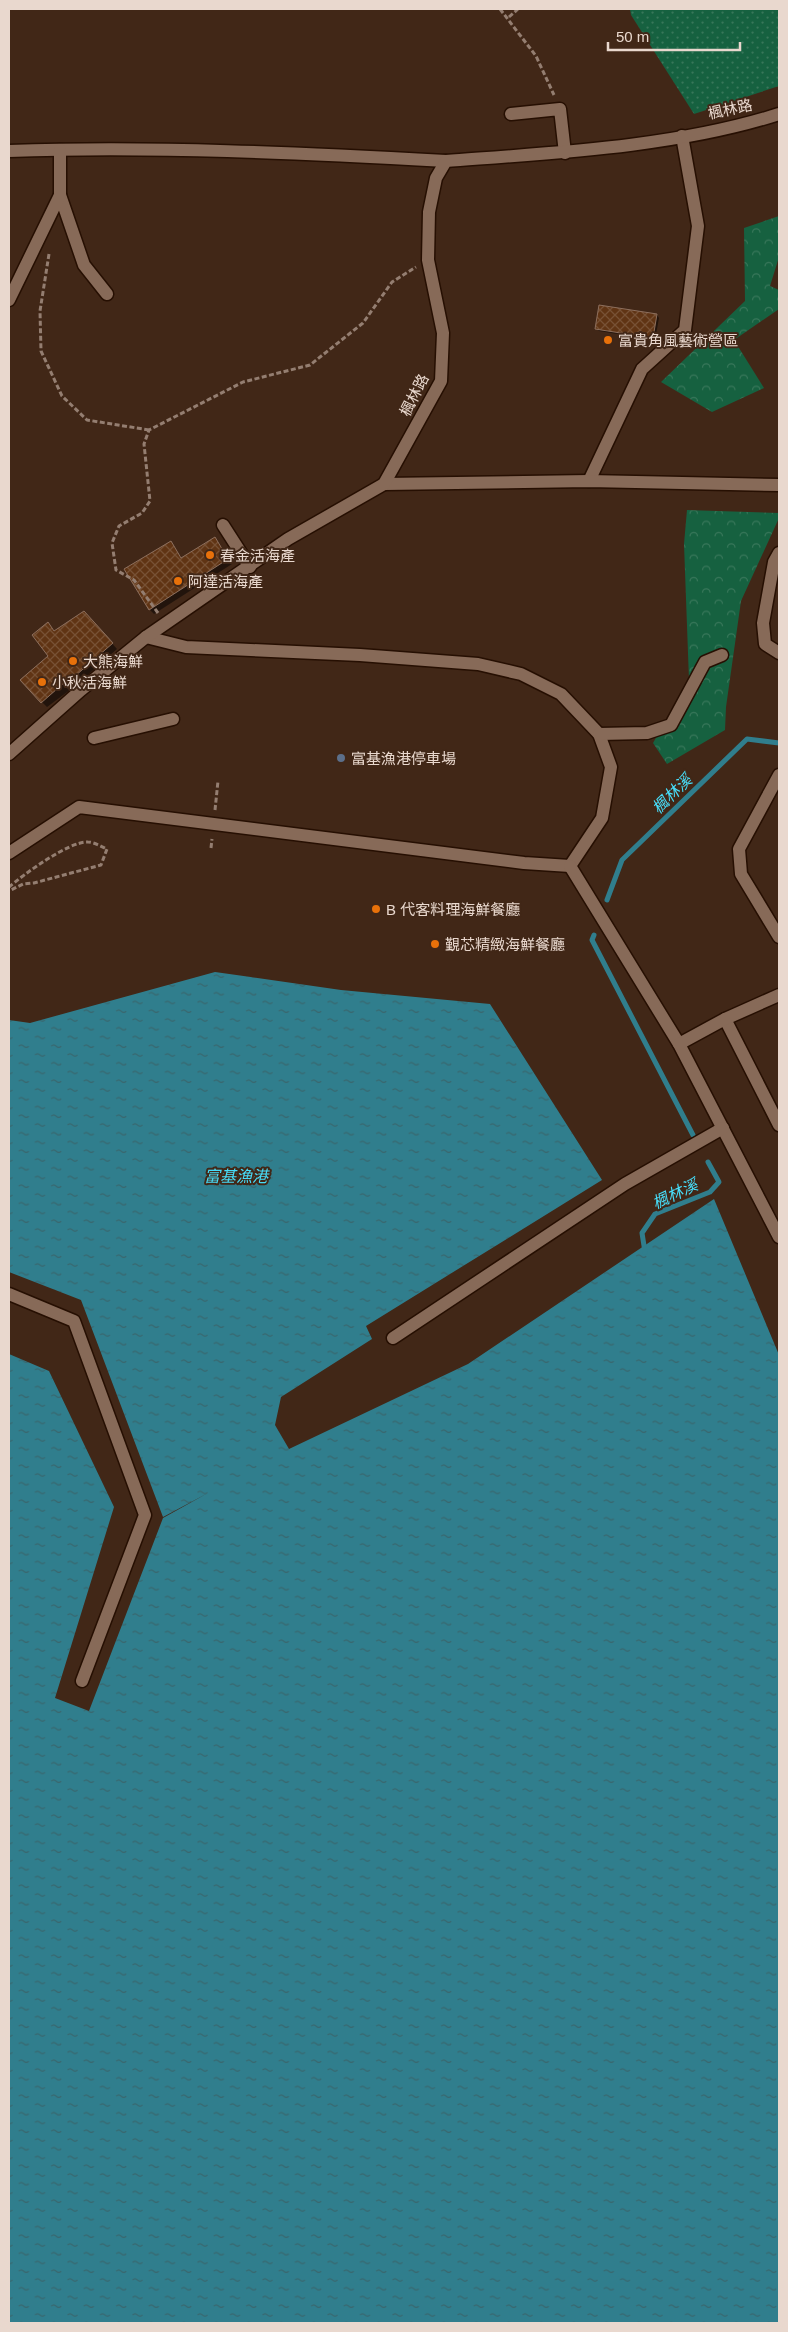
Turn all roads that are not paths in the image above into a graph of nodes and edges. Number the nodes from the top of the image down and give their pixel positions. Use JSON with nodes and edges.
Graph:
{"nodes":[{"id":1,"x":510,"y":114,"type":"dead end"},
{"id":2,"x":779,"y":114,"type":"edge"},
{"id":3,"x":682,"y":136,"type":"junction"},
{"id":4,"x":60,"y":150,"type":"junction"},
{"id":5,"x":9,"y":151,"type":"edge"},
{"id":6,"x":566,"y":153,"type":"junction"},
{"id":7,"x":446,"y":161,"type":"junction"},
{"id":8,"x":60,"y":195,"type":"junction"},
{"id":9,"x":107,"y":294,"type":"dead end"},
{"id":10,"x":9,"y":300,"type":"edge"},
{"id":11,"x":589,"y":481,"type":"junction"},
{"id":12,"x":384,"y":484,"type":"junction"},
{"id":13,"x":779,"y":484,"type":"edge"},
{"id":14,"x":223,"y":525,"type":"dead end"},
{"id":15,"x":779,"y":553,"type":"edge"},
{"id":16,"x":250,"y":567,"type":"junction"},
{"id":17,"x":146,"y":637,"type":"junction"},
{"id":18,"x":779,"y":653,"type":"edge"},
{"id":19,"x":722,"y":655,"type":"dead end"},
{"id":20,"x":173,"y":719,"type":"dead end"},
{"id":21,"x":599,"y":734,"type":"junction"},
{"id":22,"x":94,"y":738,"type":"dead end"},
{"id":23,"x":9,"y":754,"type":"edge"},
{"id":24,"x":779,"y":775,"type":"edge"},
{"id":25,"x":9,"y":853,"type":"edge"},
{"id":26,"x":570,"y":866,"type":"junction"},
{"id":27,"x":779,"y":937,"type":"edge"},
{"id":28,"x":779,"y":995,"type":"edge"},
{"id":29,"x":725,"y":1019,"type":"junction"},
{"id":30,"x":679,"y":1044,"type":"junction"},
{"id":31,"x":779,"y":1125,"type":"edge"},
{"id":32,"x":724,"y":1128,"type":"junction"},
{"id":33,"x":779,"y":1237,"type":"edge"},
{"id":34,"x":9,"y":1294,"type":"edge"},
{"id":35,"x":393,"y":1338,"type":"dead end"},
{"id":36,"x":82,"y":1681,"type":"dead end"}],
"edges":[{"from":1,"to":6,"type":"street"},
{"from":2,"to":3,"type":"street","name":"楓林路"},
{"from":3,"to":6,"type":"street","name":"楓林路"},
{"from":3,"to":11,"type":"street"},
{"from":4,"to":5,"type":"street"},
{"from":4,"to":7,"type":"street"},
{"from":4,"to":8,"type":"street"},
{"from":6,"to":7,"type":"street","name":"楓林路"},
{"from":7,"to":12,"type":"street","name":"楓林路"},
{"from":8,"to":9,"type":"street"},
{"from":8,"to":10,"type":"street"},
{"from":11,"to":12,"type":"street"},
{"from":11,"to":13,"type":"street"},
{"from":12,"to":16,"type":"street"},
{"from":14,"to":16,"type":"street"},
{"from":15,"to":18,"type":"street"},
{"from":16,"to":17,"type":"street"},
{"from":17,"to":21,"type":"street"},
{"from":17,"to":23,"type":"street"},
{"from":19,"to":21,"type":"street"},
{"from":20,"to":22,"type":"street"},
{"from":21,"to":26,"type":"street"},
{"from":24,"to":27,"type":"street"},
{"from":25,"to":26,"type":"street"},
{"from":26,"to":30,"type":"street"},
{"from":28,"to":29,"type":"street"},
{"from":29,"to":30,"type":"street"},
{"from":29,"to":31,"type":"street"},
{"from":30,"to":32,"type":"street"},
{"from":32,"to":33,"type":"street"},
{"from":32,"to":35,"type":"street"},
{"from":34,"to":36,"type":"street"}]}
